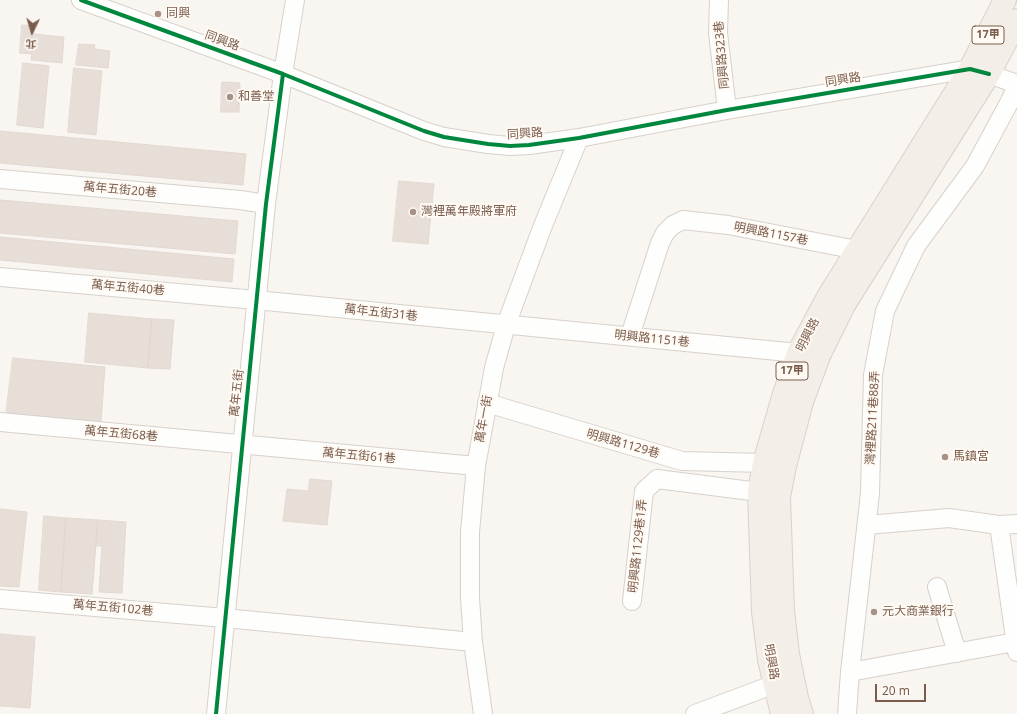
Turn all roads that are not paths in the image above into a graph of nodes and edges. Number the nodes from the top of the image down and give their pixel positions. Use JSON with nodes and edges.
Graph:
{"nodes":[{"id":1,"x":81,"y":0,"type":"edge"},
{"id":2,"x":295,"y":0,"type":"edge"},
{"id":3,"x":719,"y":0,"type":"edge"},
{"id":4,"x":1005,"y":0,"type":"edge"},
{"id":5,"x":1017,"y":20,"type":"edge"},
{"id":6,"x":979,"y":72,"type":"junction"},
{"id":7,"x":283,"y":74,"type":"junction"},
{"id":8,"x":1015,"y":95,"type":"edge"},
{"id":9,"x":727,"y":110,"type":"junction"},
{"id":10,"x":579,"y":138,"type":"junction"},
{"id":11,"x":0,"y":179,"type":"edge"},
{"id":12,"x":266,"y":204,"type":"junction"},
{"id":13,"x":857,"y":250,"type":"junction"},
{"id":14,"x":0,"y":277,"type":"edge"},
{"id":15,"x":256,"y":300,"type":"junction"},
{"id":16,"x":506,"y":325,"type":"junction"},
{"id":17,"x":630,"y":336,"type":"junction"},
{"id":18,"x":798,"y":353,"type":"junction"},
{"id":19,"x":487,"y":403,"type":"junction"},
{"id":20,"x":0,"y":422,"type":"edge"},
{"id":21,"x":242,"y":445,"type":"junction"},
{"id":22,"x":764,"y":463,"type":"junction"},
{"id":23,"x":476,"y":466,"type":"junction"},
{"id":24,"x":759,"y":492,"type":"junction"},
{"id":25,"x":1017,"y":524,"type":"edge"},
{"id":26,"x":867,"y":525,"type":"junction"},
{"id":27,"x":999,"y":525,"type":"junction"},
{"id":28,"x":937,"y":586,"type":"dead end"},
{"id":29,"x":0,"y":598,"type":"edge"},
{"id":30,"x":632,"y":601,"type":"dead end"},
{"id":31,"x":225,"y":618,"type":"junction"},
{"id":32,"x":473,"y":642,"type":"junction"},
{"id":33,"x":1016,"y":647,"type":"edge"},
{"id":34,"x":957,"y":653,"type":"junction"},
{"id":35,"x":850,"y":672,"type":"junction"},
{"id":36,"x":775,"y":684,"type":"junction"},
{"id":37,"x":216,"y":714,"type":"edge"},
{"id":38,"x":483,"y":714,"type":"edge"},
{"id":39,"x":695,"y":714,"type":"edge"},
{"id":40,"x":782,"y":714,"type":"edge"},
{"id":41,"x":802,"y":714,"type":"edge"},
{"id":42,"x":847,"y":714,"type":"edge"}],
"edges":[{"from":1,"to":7,"type":"street","name":"同興路"},
{"from":2,"to":7,"type":"street","name":"萬年五街"},
{"from":3,"to":9,"type":"street","name":"同興路323巷"},
{"from":4,"to":6,"type":"main road","name":"明興路","number":"17甲"},
{"from":5,"to":6,"type":"main road","name":"明興路","number":"17甲"},
{"from":6,"to":8,"type":"street"},
{"from":6,"to":9,"type":"street","name":"同興路"},
{"from":6,"to":13,"type":"main road","name":"明興路","number":"17甲"},
{"from":6,"to":41,"type":"main road","name":"明興路","number":"17甲"},
{"from":7,"to":10,"type":"street","name":"同興路"},
{"from":7,"to":12,"type":"street","name":"萬年五街"},
{"from":8,"to":26,"type":"street","name":"灣裡路211巷88弄"},
{"from":9,"to":10,"type":"street","name":"同興路"},
{"from":10,"to":16,"type":"street","name":"萬年一街"},
{"from":11,"to":12,"type":"street","name":"萬年五街20巷"},
{"from":12,"to":15,"type":"street","name":"萬年五街"},
{"from":13,"to":17,"type":"street","name":"明興路1157巷"},
{"from":13,"to":18,"type":"main road","name":"明興路","number":"17甲"},
{"from":14,"to":15,"type":"street","name":"萬年五街40巷"},
{"from":15,"to":16,"type":"street","name":"萬年五街31巷"},
{"from":15,"to":21,"type":"street","name":"萬年五街"},
{"from":16,"to":17,"type":"street","name":"明興路1151巷"},
{"from":16,"to":19,"type":"street","name":"萬年一街"},
{"from":17,"to":18,"type":"street","name":"明興路1151巷"},
{"from":18,"to":22,"type":"main road","name":"明興路","number":"17甲"},
{"from":19,"to":22,"type":"street","name":"明興路1129巷"},
{"from":19,"to":23,"type":"street","name":"萬年一街"},
{"from":20,"to":21,"type":"street","name":"萬年五街68巷"},
{"from":21,"to":23,"type":"street","name":"萬年五街61巷"},
{"from":21,"to":31,"type":"street","name":"萬年五街"},
{"from":22,"to":24,"type":"main road","name":"明興路","number":"17甲"},
{"from":23,"to":32,"type":"street","name":"萬年一街"},
{"from":24,"to":30,"type":"street","name":"明興路1129巷1弄"},
{"from":24,"to":36,"type":"main road","name":"明興路","number":"17甲"},
{"from":25,"to":27,"type":"street"},
{"from":26,"to":27,"type":"street"},
{"from":26,"to":35,"type":"street","name":"灣裡路211巷88弄"},
{"from":27,"to":33,"type":"street"},
{"from":28,"to":34,"type":"street"},
{"from":29,"to":31,"type":"street","name":"萬年五街102巷"},
{"from":31,"to":32,"type":"street","name":"萬年五街102巷"},
{"from":31,"to":37,"type":"street","name":"萬年五街"},
{"from":32,"to":38,"type":"street","name":"萬年一街"},
{"from":33,"to":34,"type":"street"},
{"from":34,"to":35,"type":"street"},
{"from":35,"to":42,"type":"street","name":"灣裡路211巷88弄"},
{"from":36,"to":39,"type":"street"},
{"from":36,"to":40,"type":"main road","name":"明興路","number":"17甲"}]}
